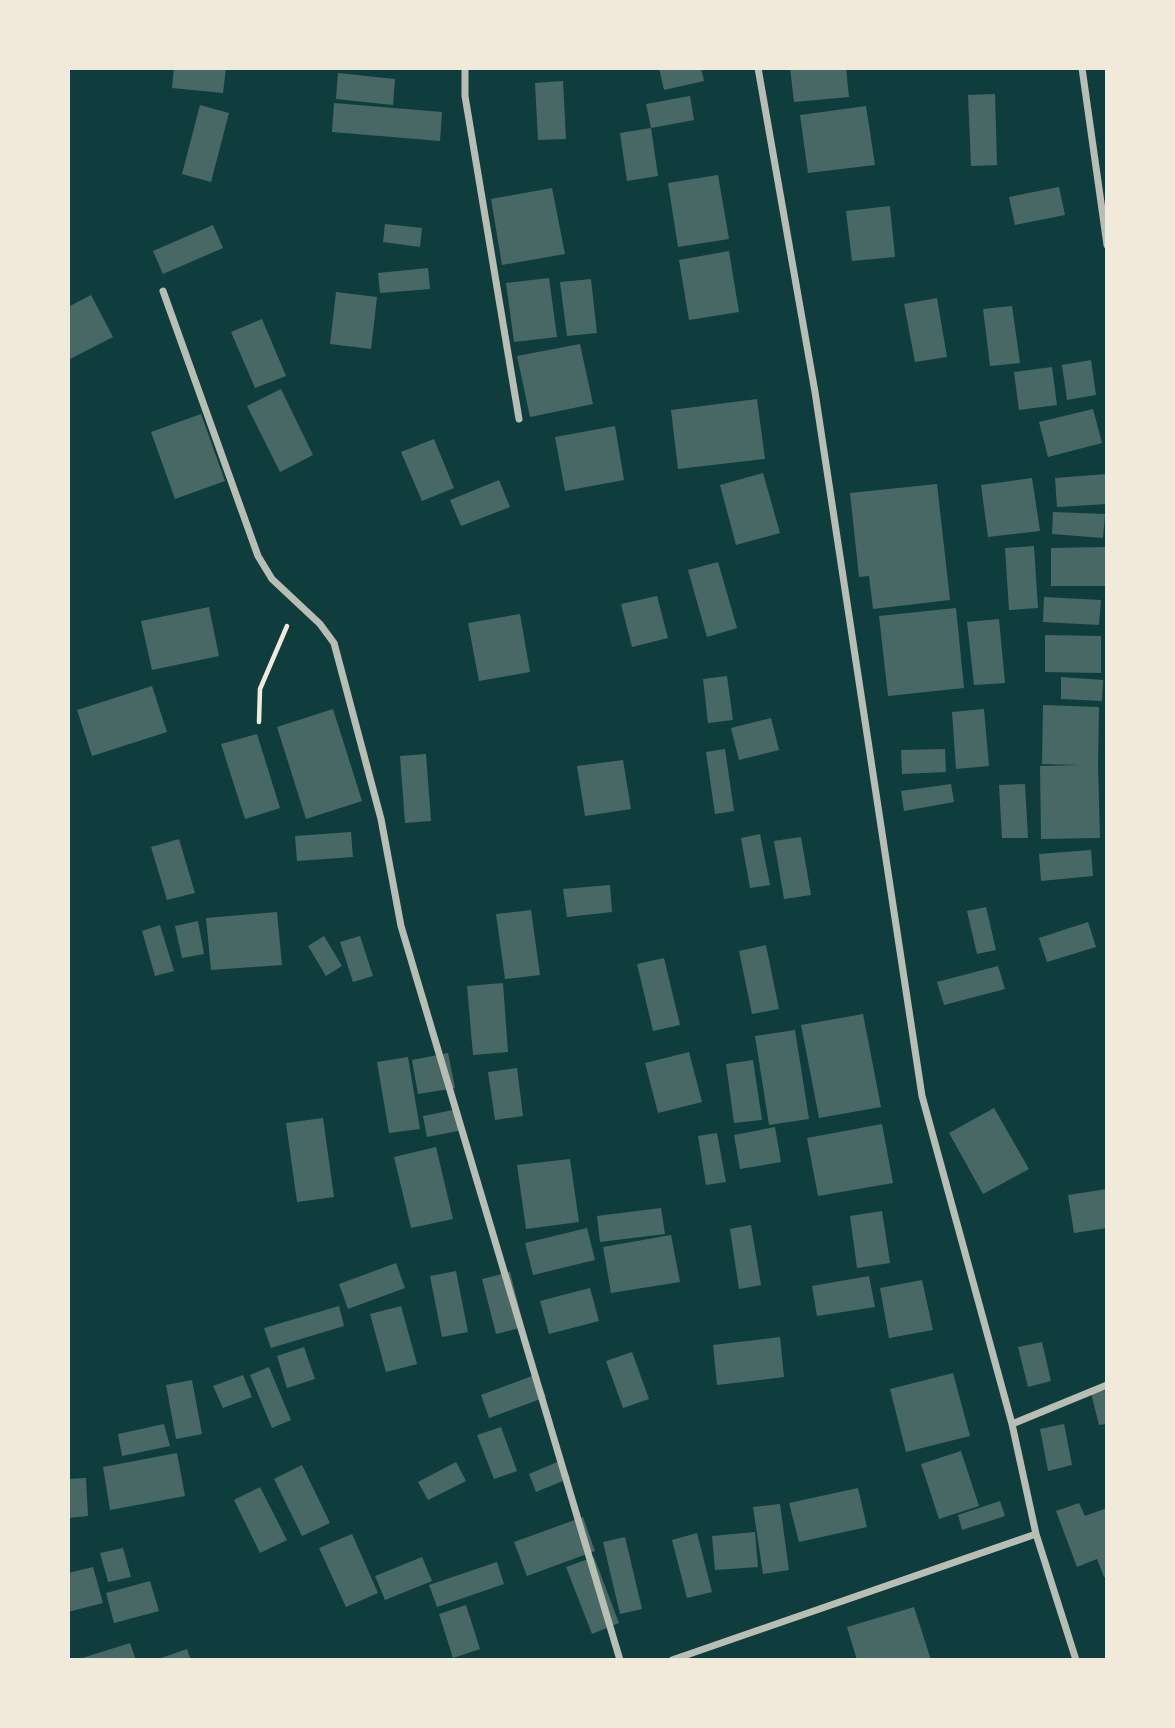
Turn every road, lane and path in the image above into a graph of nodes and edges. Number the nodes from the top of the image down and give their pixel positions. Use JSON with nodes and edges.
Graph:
{"nodes":[{"id":1,"x":465,"y":68,"type":"edge"},
{"id":2,"x":758,"y":68,"type":"edge"},
{"id":3,"x":1082,"y":68,"type":"edge"},
{"id":4,"x":1107,"y":245,"type":"edge"},
{"id":5,"x":163,"y":291,"type":"dead end"},
{"id":6,"x":519,"y":419,"type":"dead end"},
{"id":7,"x":297,"y":603,"type":"junction"},
{"id":8,"x":259,"y":722,"type":"dead end"},
{"id":9,"x":1107,"y":1385,"type":"edge"},
{"id":10,"x":1012,"y":1424,"type":"junction"},
{"id":11,"x":1036,"y":1534,"type":"junction"},
{"id":12,"x":620,"y":1660,"type":"edge"},
{"id":13,"x":672,"y":1660,"type":"edge"},
{"id":14,"x":1076,"y":1660,"type":"edge"}],
"edges":[{"from":1,"to":6,"type":"street"},
{"from":2,"to":10,"type":"street"},
{"from":3,"to":4,"type":"street"},
{"from":5,"to":7,"type":"street"},
{"from":7,"to":8,"type":"path"},
{"from":7,"to":12,"type":"street"},
{"from":9,"to":10,"type":"street"},
{"from":10,"to":11,"type":"street"},
{"from":11,"to":13,"type":"street"},
{"from":11,"to":14,"type":"street"}]}
